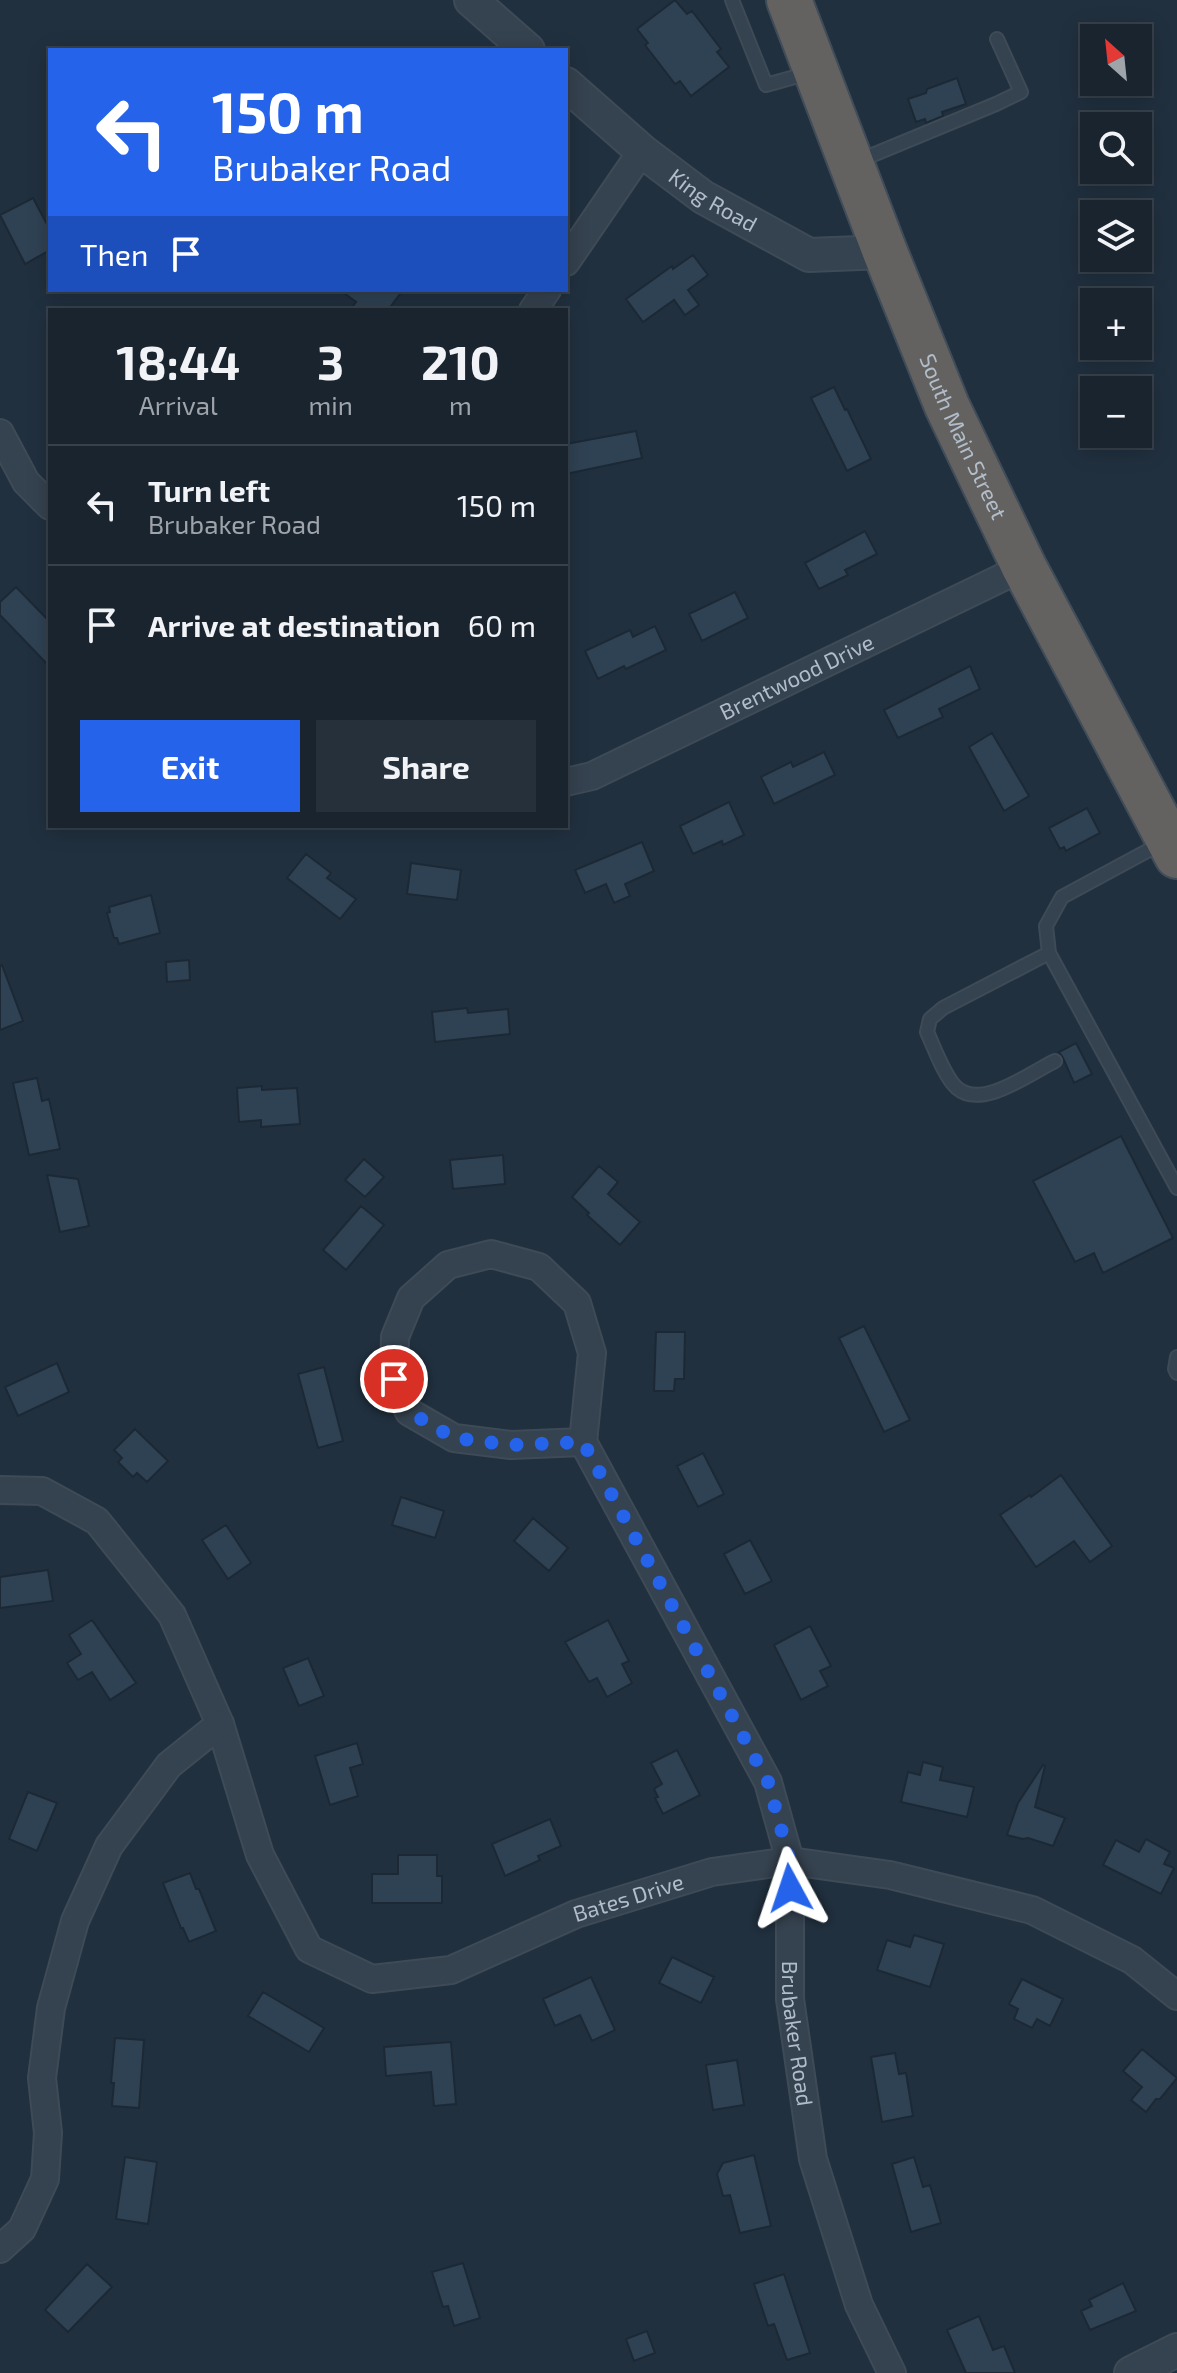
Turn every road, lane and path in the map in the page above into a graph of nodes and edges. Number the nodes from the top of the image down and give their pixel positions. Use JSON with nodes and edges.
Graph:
{"nodes":[{"id":1,"x":471,"y":0,"type":"edge"},
{"id":2,"x":732,"y":0,"type":"edge"},
{"id":3,"x":789,"y":0,"type":"edge"},
{"id":4,"x":997,"y":39,"type":"dead end"},
{"id":5,"x":526,"y":48,"type":"edge"},
{"id":6,"x":816,"y":71,"type":"junction"},
{"id":7,"x":568,"y":86,"type":"edge"},
{"id":8,"x":642,"y":151,"type":"junction"},
{"id":9,"x":852,"y":164,"type":"junction"},
{"id":10,"x":885,"y":252,"type":"junction"},
{"id":11,"x":568,"y":259,"type":"edge"},
{"id":12,"x":0,"y":433,"type":"edge"},
{"id":13,"x":48,"y":504,"type":"edge"},
{"id":14,"x":1024,"y":567,"type":"junction"},
{"id":15,"x":568,"y":782,"type":"edge"},
{"id":16,"x":1173,"y":848,"type":"edge"},
{"id":17,"x":1049,"y":953,"type":"junction"},
{"id":18,"x":1055,"y":1061,"type":"dead end"},
{"id":19,"x":1177,"y":1188,"type":"edge"},
{"id":20,"x":1177,"y":1357,"type":"edge"},
{"id":21,"x":1177,"y":1373,"type":"edge"},
{"id":22,"x":583,"y":1442,"type":"junction"},
{"id":23,"x":0,"y":1490,"type":"edge"},
{"id":24,"x":220,"y":1724,"type":"junction"},
{"id":25,"x":790,"y":1861,"type":"junction"},
{"id":26,"x":1177,"y":1996,"type":"edge"},
{"id":27,"x":0,"y":2249,"type":"edge"},
{"id":28,"x":1177,"y":2350,"type":"edge"},
{"id":29,"x":892,"y":2373,"type":"edge"},
{"id":30,"x":1131,"y":2373,"type":"edge"}],
"edges":[{"from":1,"to":5,"type":"street"},
{"from":2,"to":6,"type":"lane"},
{"from":3,"to":6,"type":"highway","name":"South Main Street"},
{"from":4,"to":9,"type":"lane"},
{"from":6,"to":9,"type":"highway","name":"South Main Street"},
{"from":7,"to":8,"type":"street","name":"King Road"},
{"from":8,"to":10,"type":"street","name":"King Road"},
{"from":8,"to":11,"type":"street"},
{"from":9,"to":10,"type":"highway","name":"South Main Street"},
{"from":10,"to":14,"type":"highway","name":"South Main Street"},
{"from":12,"to":13,"type":"street"},
{"from":14,"to":15,"type":"street","name":"Brentwood Drive"},
{"from":14,"to":16,"type":"highway","name":"South Main Street"},
{"from":16,"to":17,"type":"lane"},
{"from":17,"to":18,"type":"lane"},
{"from":17,"to":19,"type":"lane"},
{"from":20,"to":21,"type":"lane"},
{"from":22,"to":22,"type":"street"},
{"from":22,"to":25,"type":"street","name":"Brubaker Road"},
{"from":23,"to":24,"type":"street","name":"Bates Drive"},
{"from":24,"to":25,"type":"street","name":"Bates Drive"},
{"from":24,"to":27,"type":"street"},
{"from":25,"to":26,"type":"street","name":"Bates Drive"},
{"from":25,"to":29,"type":"street","name":"Brubaker Road"},
{"from":28,"to":30,"type":"street"}]}
